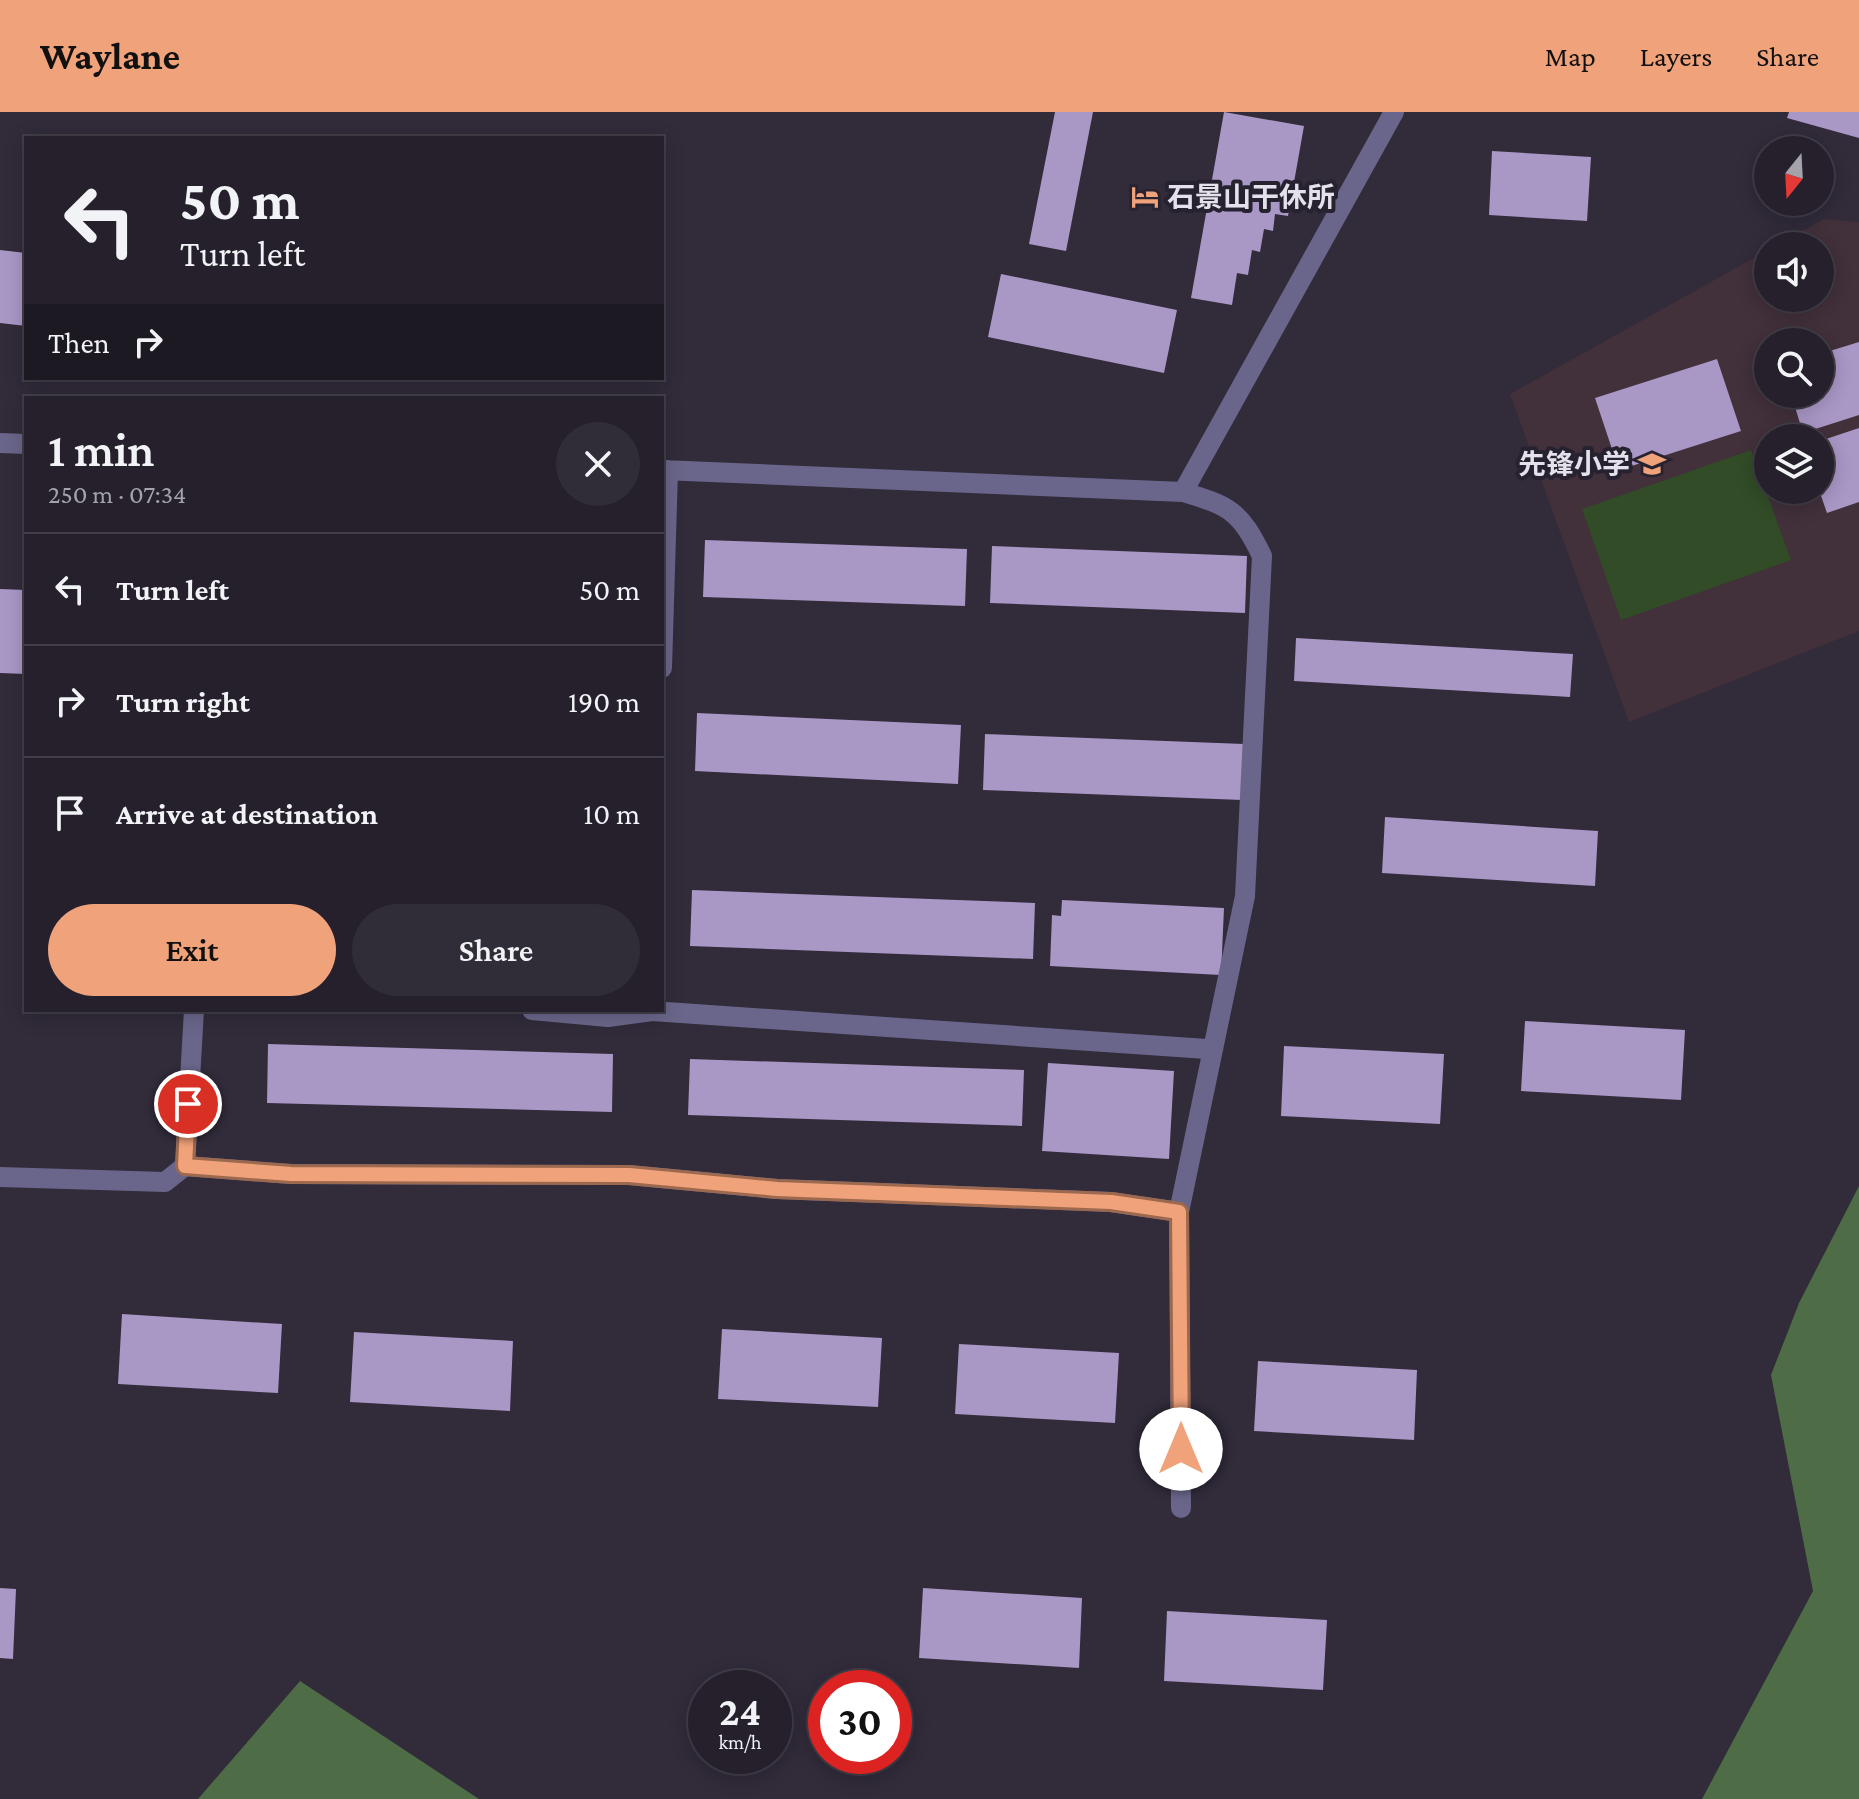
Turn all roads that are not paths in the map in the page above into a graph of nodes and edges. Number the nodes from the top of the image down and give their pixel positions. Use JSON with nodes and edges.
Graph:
{"nodes":[{"id":1,"x":1394,"y":112,"type":"edge"},
{"id":2,"x":0,"y":443,"type":"edge"},
{"id":3,"x":24,"y":444,"type":"edge"},
{"id":4,"x":665,"y":470,"type":"edge"},
{"id":5,"x":1183,"y":492,"type":"junction"},
{"id":6,"x":664,"y":536,"type":"edge"},
{"id":7,"x":664,"y":1011,"type":"edge"},
{"id":8,"x":194,"y":1012,"type":"edge"},
{"id":9,"x":554,"y":1012,"type":"edge"},
{"id":10,"x":639,"y":1012,"type":"edge"},
{"id":11,"x":1207,"y":1049,"type":"dead end"},
{"id":12,"x":185,"y":1166,"type":"junction"},
{"id":13,"x":0,"y":1177,"type":"edge"},
{"id":14,"x":1179,"y":1212,"type":"junction"},
{"id":15,"x":1181,"y":1508,"type":"dead end"}],
"edges":[{"from":1,"to":5,"type":"street"},
{"from":2,"to":3,"type":"street"},
{"from":4,"to":5,"type":"street"},
{"from":4,"to":6,"type":"street"},
{"from":5,"to":14,"type":"street"},
{"from":7,"to":11,"type":"street"},
{"from":8,"to":12,"type":"street"},
{"from":9,"to":10,"type":"street"},
{"from":12,"to":13,"type":"street"},
{"from":12,"to":14,"type":"street"},
{"from":14,"to":15,"type":"street"}]}
